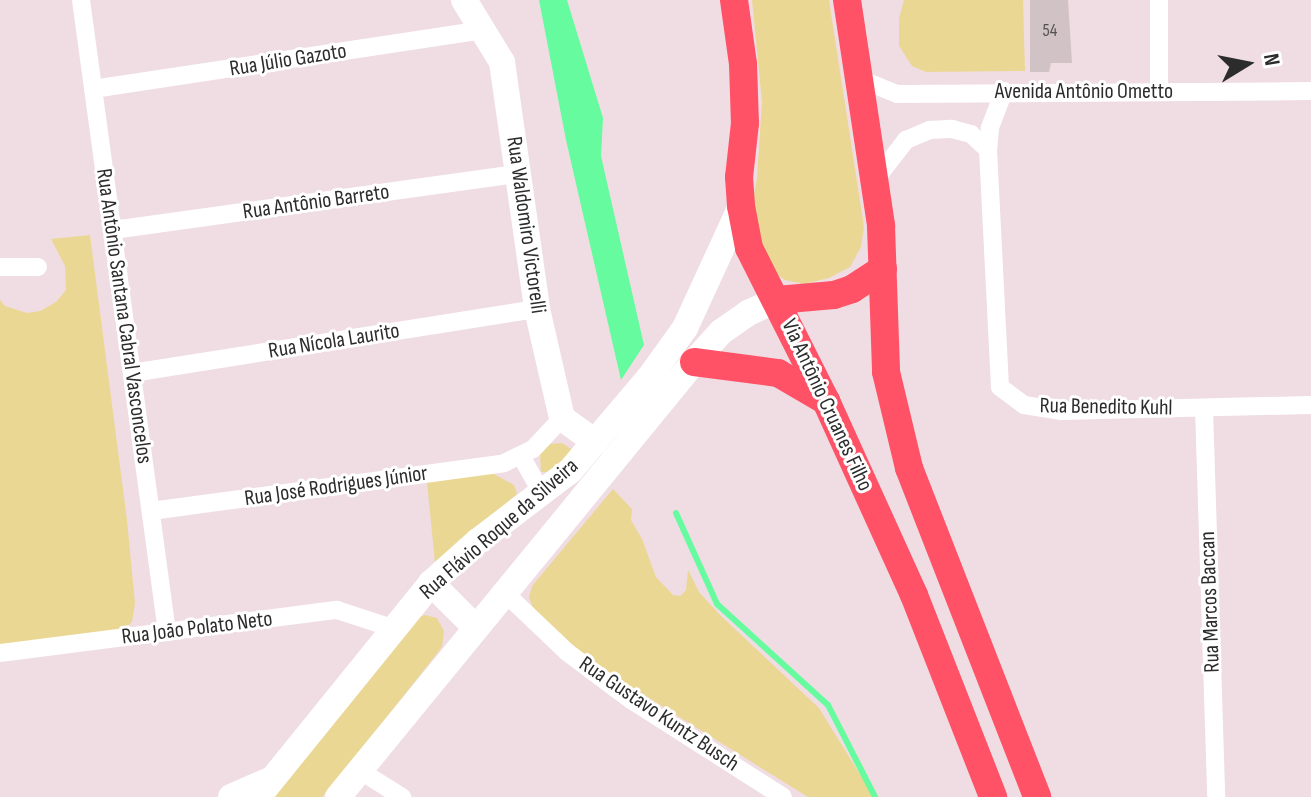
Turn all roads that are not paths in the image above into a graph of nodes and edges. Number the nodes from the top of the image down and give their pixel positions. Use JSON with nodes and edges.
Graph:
{"nodes":[{"id":1,"x":81,"y":0,"type":"edge"},
{"id":2,"x":464,"y":0,"type":"edge"},
{"id":3,"x":734,"y":0,"type":"edge"},
{"id":4,"x":847,"y":0,"type":"edge"},
{"id":5,"x":1159,"y":0,"type":"edge"},
{"id":6,"x":482,"y":30,"type":"junction"},
{"id":7,"x":860,"y":79,"type":"junction"},
{"id":8,"x":93,"y":89,"type":"junction"},
{"id":9,"x":1004,"y":91,"type":"junction"},
{"id":10,"x":1311,"y":91,"type":"edge"},
{"id":11,"x":1159,"y":92,"type":"junction"},
{"id":12,"x":988,"y":150,"type":"junction"},
{"id":13,"x":519,"y":174,"type":"junction"},
{"id":14,"x":875,"y":180,"type":"junction"},
{"id":15,"x":741,"y":206,"type":"junction"},
{"id":16,"x":113,"y":230,"type":"junction"},
{"id":17,"x":0,"y":267,"type":"edge"},
{"id":18,"x":38,"y":267,"type":"dead end"},
{"id":19,"x":883,"y":269,"type":"junction"},
{"id":20,"x":777,"y":300,"type":"junction"},
{"id":21,"x":537,"y":309,"type":"junction"},
{"id":22,"x":694,"y":362,"type":"junction"},
{"id":23,"x":132,"y":373,"type":"junction"},
{"id":24,"x":826,"y":401,"type":"junction"},
{"id":25,"x":1311,"y":405,"type":"edge"},
{"id":26,"x":1204,"y":408,"type":"junction"},
{"id":27,"x":562,"y":418,"type":"junction"},
{"id":28,"x":595,"y":442,"type":"junction"},
{"id":29,"x":521,"y":456,"type":"junction"},
{"id":30,"x":543,"y":495,"type":"junction"},
{"id":31,"x":151,"y":511,"type":"junction"},
{"id":32,"x":431,"y":583,"type":"junction"},
{"id":33,"x":505,"y":593,"type":"junction"},
{"id":34,"x":474,"y":626,"type":"junction"},
{"id":35,"x":392,"y":628,"type":"junction"},
{"id":36,"x":167,"y":632,"type":"junction"},
{"id":37,"x":0,"y":653,"type":"edge"},
{"id":38,"x":359,"y":770,"type":"junction"},
{"id":39,"x":265,"y":788,"type":"edge"},
{"id":40,"x":231,"y":797,"type":"edge"},
{"id":41,"x":338,"y":797,"type":"edge"},
{"id":42,"x":402,"y":797,"type":"edge"},
{"id":43,"x":783,"y":797,"type":"edge"},
{"id":44,"x":993,"y":797,"type":"edge"},
{"id":45,"x":1037,"y":797,"type":"edge"},
{"id":46,"x":1216,"y":797,"type":"edge"}],
"edges":[{"from":1,"to":8,"type":"street","name":"Rua Antônio Santana Cabral Vasconcelos"},
{"from":2,"to":6,"type":"street","name":"Rua Waldomiro Victorelli"},
{"from":3,"to":15,"type":"main road","name":"Via Antônio Cruanes Filho"},
{"from":4,"to":7,"type":"main road"},
{"from":5,"to":11,"type":"street"},
{"from":6,"to":8,"type":"street","name":"Rua Júlio Gazoto"},
{"from":6,"to":13,"type":"street","name":"Rua Waldomiro Victorelli"},
{"from":7,"to":9,"type":"street","name":"Avenida Antônio Ometto"},
{"from":7,"to":14,"type":"main road"},
{"from":8,"to":16,"type":"street","name":"Rua Antônio Santana Cabral Vasconcelos"},
{"from":9,"to":11,"type":"street","name":"Avenida Antônio Ometto"},
{"from":9,"to":12,"type":"street","name":"Rua Benedito Kuhl"},
{"from":10,"to":11,"type":"street","name":"Avenida Antônio Ometto"},
{"from":12,"to":14,"type":"street"},
{"from":12,"to":26,"type":"street","name":"Rua Benedito Kuhl"},
{"from":13,"to":16,"type":"street","name":"Rua Antônio Barreto"},
{"from":13,"to":21,"type":"street","name":"Rua Waldomiro Victorelli"},
{"from":14,"to":19,"type":"main road"},
{"from":15,"to":20,"type":"main road","name":"Via Antônio Cruanes Filho"},
{"from":15,"to":28,"type":"street","name":"Rua Flávio Roque da Silveira"},
{"from":16,"to":23,"type":"street","name":"Rua Antônio Santana Cabral Vasconcelos"},
{"from":17,"to":18,"type":"street"},
{"from":19,"to":20,"type":"main road"},
{"from":19,"to":45,"type":"main road"},
{"from":20,"to":22,"type":"street","name":"Rua Flávio Roque da Silveira"},
{"from":20,"to":24,"type":"main road","name":"Via Antônio Cruanes Filho"},
{"from":21,"to":23,"type":"street","name":"Rua Nícola Laurito"},
{"from":21,"to":27,"type":"street","name":"Rua Waldomiro Victorelli"},
{"from":22,"to":24,"type":"main road"},
{"from":22,"to":33,"type":"street","name":"Rua Flávio Roque da Silveira"},
{"from":23,"to":31,"type":"street","name":"Rua Antônio Santana Cabral Vasconcelos"},
{"from":24,"to":44,"type":"main road","name":"Via Antônio Cruanes Filho"},
{"from":25,"to":26,"type":"street","name":"Rua Benedito Kuhl"},
{"from":26,"to":46,"type":"street","name":"Rua Marcos Baccan"},
{"from":27,"to":28,"type":"street"},
{"from":27,"to":29,"type":"street","name":"Rua José Rodrigues Júnior"},
{"from":28,"to":30,"type":"street","name":"Rua Flávio Roque da Silveira"},
{"from":29,"to":30,"type":"street"},
{"from":29,"to":31,"type":"street","name":"Rua José Rodrigues Júnior"},
{"from":30,"to":32,"type":"street","name":"Rua Flávio Roque da Silveira"},
{"from":31,"to":36,"type":"street","name":"Rua Antônio Santana Cabral Vasconcelos"},
{"from":32,"to":34,"type":"street"},
{"from":32,"to":35,"type":"street","name":"Rua Flávio Roque da Silveira"},
{"from":33,"to":34,"type":"street","name":"Rua Flávio Roque da Silveira"},
{"from":33,"to":43,"type":"street","name":"Rua Gustavo Kuntz Busch"},
{"from":34,"to":38,"type":"street","name":"Rua Flávio Roque da Silveira"},
{"from":35,"to":36,"type":"street","name":"Rua João Polato Neto"},
{"from":35,"to":39,"type":"street","name":"Rua Flávio Roque da Silveira"},
{"from":36,"to":37,"type":"street","name":"Rua João Polato Neto"},
{"from":38,"to":41,"type":"street","name":"Rua Flávio Roque da Silveira"},
{"from":38,"to":42,"type":"street"},
{"from":39,"to":40,"type":"street"}]}
